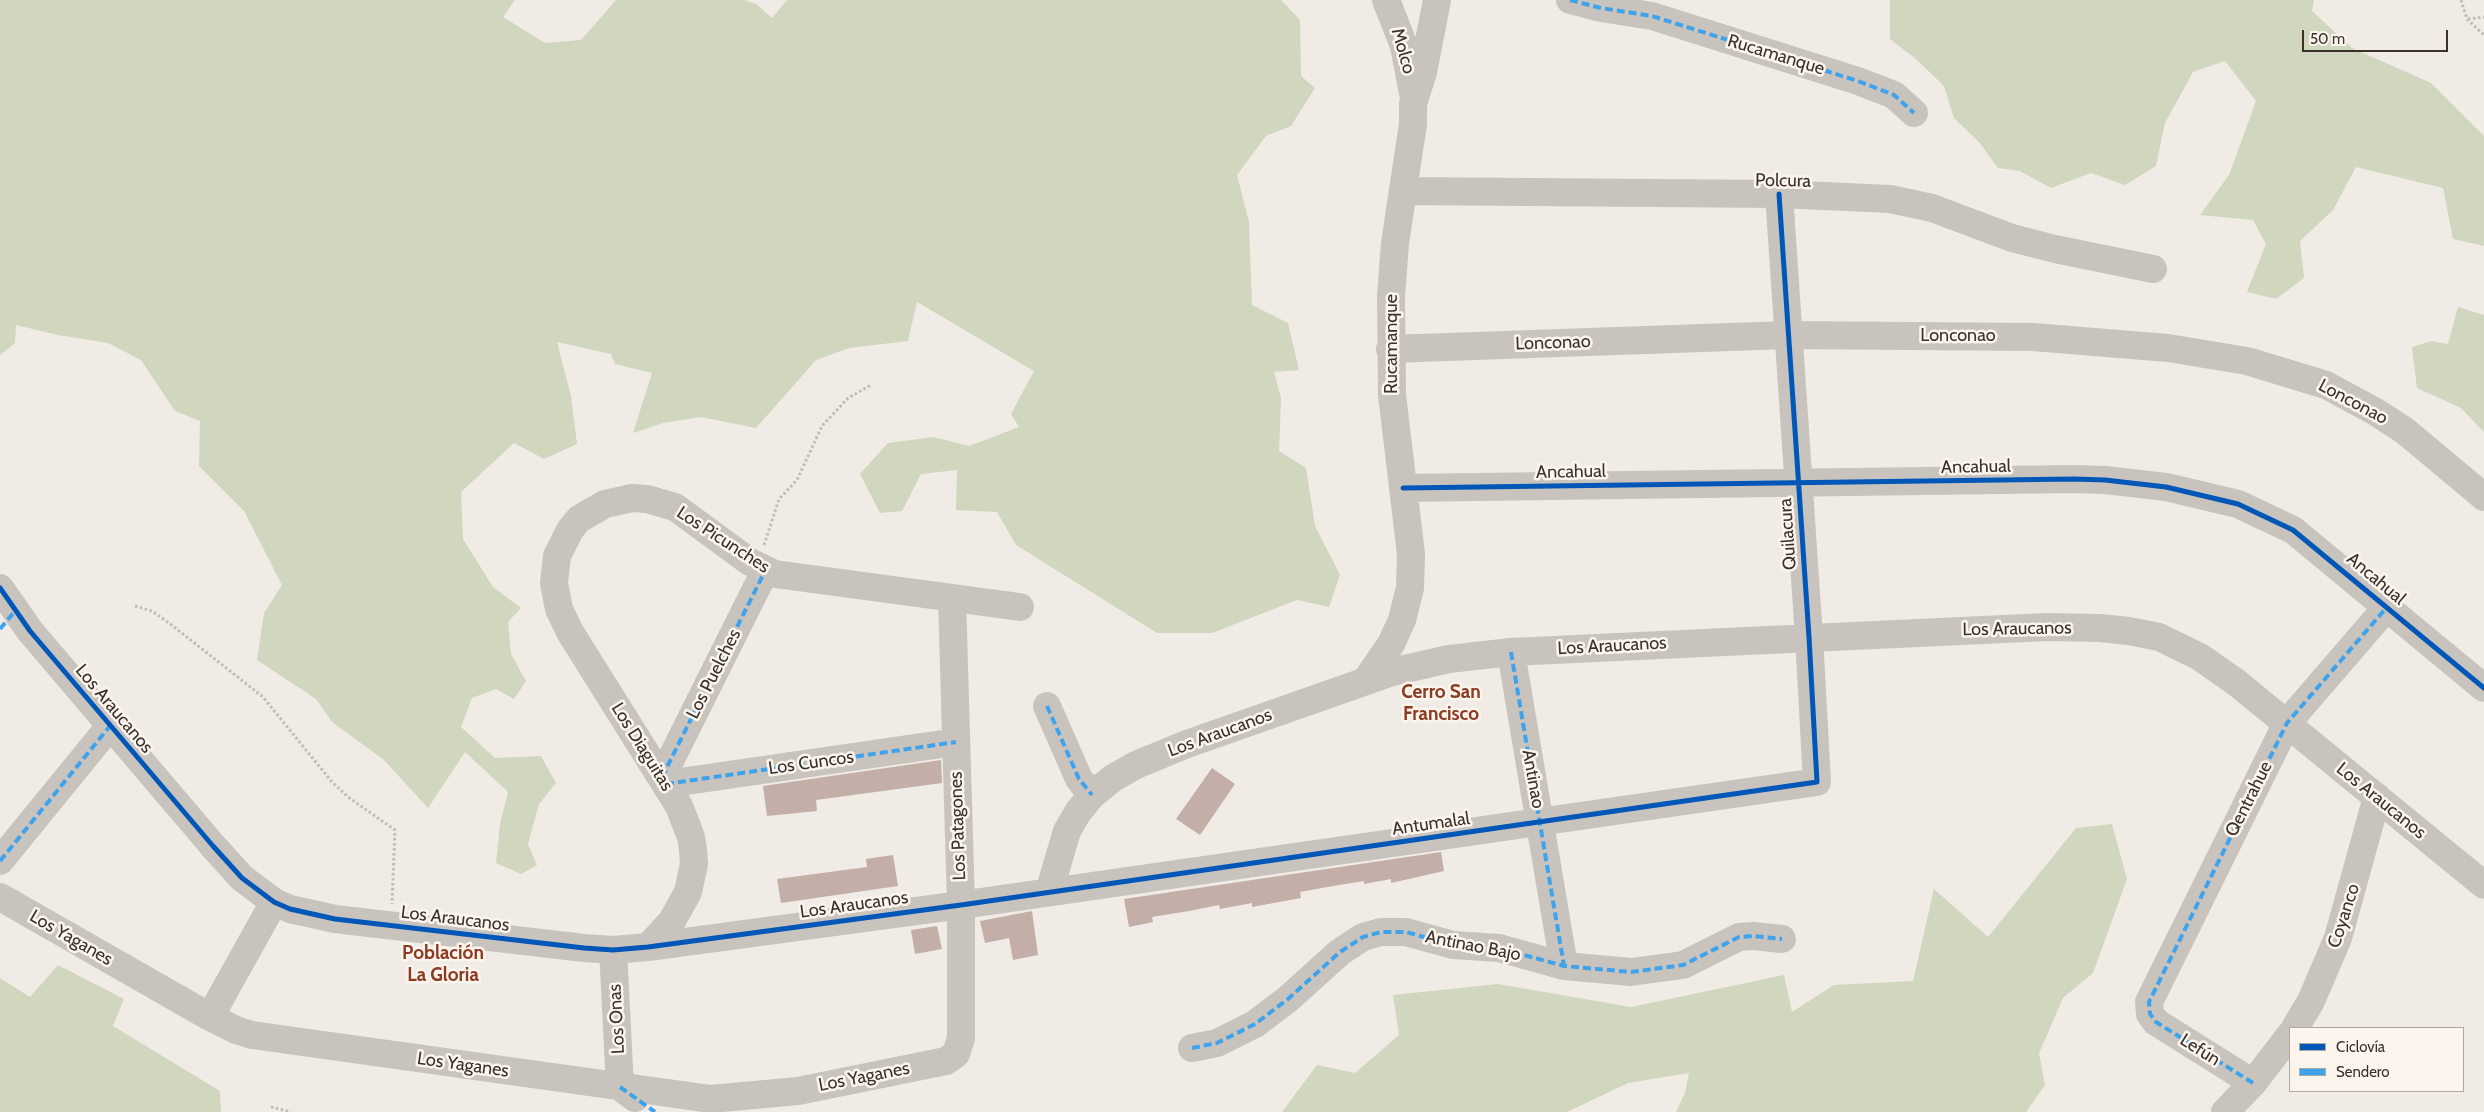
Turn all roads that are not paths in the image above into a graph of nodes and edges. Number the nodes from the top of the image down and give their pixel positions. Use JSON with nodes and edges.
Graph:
{"nodes":[{"id":1,"x":1386,"y":0,"type":"edge"},
{"id":2,"x":1437,"y":0,"type":"edge"},
{"id":3,"x":1570,"y":0,"type":"edge"},
{"id":4,"x":1630,"y":5,"type":"edge"},
{"id":5,"x":1413,"y":104,"type":"junction"},
{"id":6,"x":1914,"y":113,"type":"dead end"},
{"id":7,"x":1403,"y":191,"type":"junction"},
{"id":8,"x":1778,"y":194,"type":"junction"},
{"id":9,"x":2154,"y":268,"type":"dead end"},
{"id":10,"x":1788,"y":336,"type":"junction"},
{"id":11,"x":1390,"y":349,"type":"junction"},
{"id":12,"x":1798,"y":483,"type":"junction"},
{"id":13,"x":1403,"y":488,"type":"junction"},
{"id":14,"x":2484,"y":497,"type":"edge"},
{"id":15,"x":562,"y":543,"type":"joint"},
{"id":16,"x":761,"y":569,"type":"junction"},
{"id":17,"x":0,"y":588,"type":"edge"},
{"id":18,"x":952,"y":598,"type":"junction"},
{"id":19,"x":1020,"y":607,"type":"dead end"},
{"id":20,"x":2387,"y":607,"type":"junction"},
{"id":21,"x":7,"y":620,"type":"edge"},
{"id":22,"x":1809,"y":637,"type":"junction"},
{"id":23,"x":1511,"y":652,"type":"junction"},
{"id":24,"x":1367,"y":679,"type":"junction"},
{"id":25,"x":2484,"y":688,"type":"edge"},
{"id":26,"x":1047,"y":706,"type":"dead end"},
{"id":27,"x":2287,"y":723,"type":"junction"},
{"id":28,"x":110,"y":726,"type":"junction"},
{"id":29,"x":956,"y":742,"type":"junction"},
{"id":30,"x":664,"y":781,"type":"junction"},
{"id":31,"x":1817,"y":782,"type":"joint"},
{"id":32,"x":1092,"y":795,"type":"junction"},
{"id":33,"x":2376,"y":797,"type":"junction"},
{"id":34,"x":1540,"y":822,"type":"junction"},
{"id":35,"x":0,"y":861,"type":"edge"},
{"id":36,"x":2484,"y":884,"type":"edge"},
{"id":37,"x":1049,"y":892,"type":"junction"},
{"id":38,"x":0,"y":897,"type":"edge"},
{"id":39,"x":274,"y":902,"type":"junction"},
{"id":40,"x":960,"y":905,"type":"junction"},
{"id":41,"x":1782,"y":939,"type":"dead end"},
{"id":42,"x":648,"y":947,"type":"junction"},
{"id":43,"x":613,"y":950,"type":"junction"},
{"id":44,"x":1564,"y":966,"type":"junction"},
{"id":45,"x":2150,"y":1014,"type":"joint"},
{"id":46,"x":210,"y":1017,"type":"junction"},
{"id":47,"x":2296,"y":1027,"type":"edge"},
{"id":48,"x":2289,"y":1036,"type":"edge"},
{"id":49,"x":1192,"y":1048,"type":"dead end"},
{"id":50,"x":956,"y":1054,"type":"joint"},
{"id":51,"x":2253,"y":1083,"type":"junction"},
{"id":52,"x":620,"y":1087,"type":"junction"},
{"id":53,"x":655,"y":1112,"type":"edge"},
{"id":54,"x":2225,"y":1112,"type":"edge"}],
"edges":[{"from":1,"to":5,"type":"street","name":"Molco"},
{"from":2,"to":5,"type":"street","name":"Rucamanque"},
{"from":3,"to":4,"type":"street","name":"Rucamanque"},
{"from":4,"to":6,"type":"street","name":"Rucamanque"},
{"from":5,"to":7,"type":"street","name":"Rucamanque"},
{"from":7,"to":8,"type":"street","name":"Polcura"},
{"from":7,"to":11,"type":"street","name":"Rucamanque"},
{"from":8,"to":9,"type":"street","name":"Polcura"},
{"from":8,"to":10,"type":"street","name":"Quilacura"},
{"from":10,"to":11,"type":"street","name":"Lonconao"},
{"from":10,"to":12,"type":"street","name":"Quilacura"},
{"from":10,"to":14,"type":"street","name":"Lonconao"},
{"from":11,"to":13,"type":"street","name":"Rucamanque"},
{"from":12,"to":13,"type":"street","name":"Ancahual"},
{"from":12,"to":20,"type":"street","name":"Ancahual"},
{"from":12,"to":22,"type":"street","name":"Quilacura"},
{"from":13,"to":24,"type":"street","name":"Rucamanque"},
{"from":15,"to":16,"type":"street","name":"Los Picunches"},
{"from":15,"to":30,"type":"street","name":"Los Diaguitas"},
{"from":16,"to":18,"type":"street","name":"Los Picunches"},
{"from":16,"to":30,"type":"street","name":"Los Puelches"},
{"from":17,"to":21,"type":"street","name":"Los Araucanos"},
{"from":18,"to":19,"type":"street","name":"Los Picunches"},
{"from":18,"to":29,"type":"street","name":"Los Patagones"},
{"from":20,"to":25,"type":"street","name":"Ancahual"},
{"from":20,"to":27,"type":"street","name":"Qentrahue"},
{"from":21,"to":28,"type":"street","name":"Los Araucanos"},
{"from":22,"to":23,"type":"street","name":"Los Araucanos"},
{"from":22,"to":27,"type":"street","name":"Los Araucanos"},
{"from":22,"to":31,"type":"street","name":"Quilacura"},
{"from":23,"to":24,"type":"street","name":"Los Araucanos"},
{"from":23,"to":34,"type":"street","name":"Antinao"},
{"from":24,"to":32,"type":"street","name":"Los Araucanos"},
{"from":26,"to":32,"type":"street"},
{"from":27,"to":33,"type":"street","name":"Los Araucanos"},
{"from":27,"to":45,"type":"street","name":"Qentrahue"},
{"from":28,"to":35,"type":"street"},
{"from":28,"to":39,"type":"street","name":"Los Araucanos"},
{"from":29,"to":30,"type":"street","name":"Los Cuncos"},
{"from":29,"to":40,"type":"street","name":"Los Patagones"},
{"from":30,"to":42,"type":"street","name":"Los Diaguitas"},
{"from":31,"to":34,"type":"street","name":"Antumalal"},
{"from":32,"to":37,"type":"street","name":"Los Araucanos"},
{"from":33,"to":36,"type":"street","name":"Los Araucanos"},
{"from":33,"to":47,"type":"street","name":"Coyanco"},
{"from":34,"to":37,"type":"street","name":"Antumalal"},
{"from":34,"to":44,"type":"street","name":"Antinao"},
{"from":37,"to":40,"type":"street","name":"Los Araucanos"},
{"from":38,"to":46,"type":"street","name":"Los Yaganes"},
{"from":39,"to":43,"type":"street","name":"Los Araucanos"},
{"from":39,"to":46,"type":"street"},
{"from":40,"to":42,"type":"street","name":"Los Araucanos"},
{"from":40,"to":50,"type":"street","name":"Los Patagones"},
{"from":41,"to":44,"type":"street","name":"Antinao Bajo"},
{"from":42,"to":43,"type":"street","name":"Los Araucanos"},
{"from":43,"to":52,"type":"street","name":"Los Onas"},
{"from":44,"to":49,"type":"street","name":"Antinao Bajo"},
{"from":45,"to":51,"type":"street","name":"Lefún"},
{"from":46,"to":52,"type":"street","name":"Los Yaganes"},
{"from":48,"to":51,"type":"street"},
{"from":50,"to":52,"type":"street","name":"Los Yaganes"},
{"from":51,"to":54,"type":"street"},
{"from":52,"to":53,"type":"street"}]}
